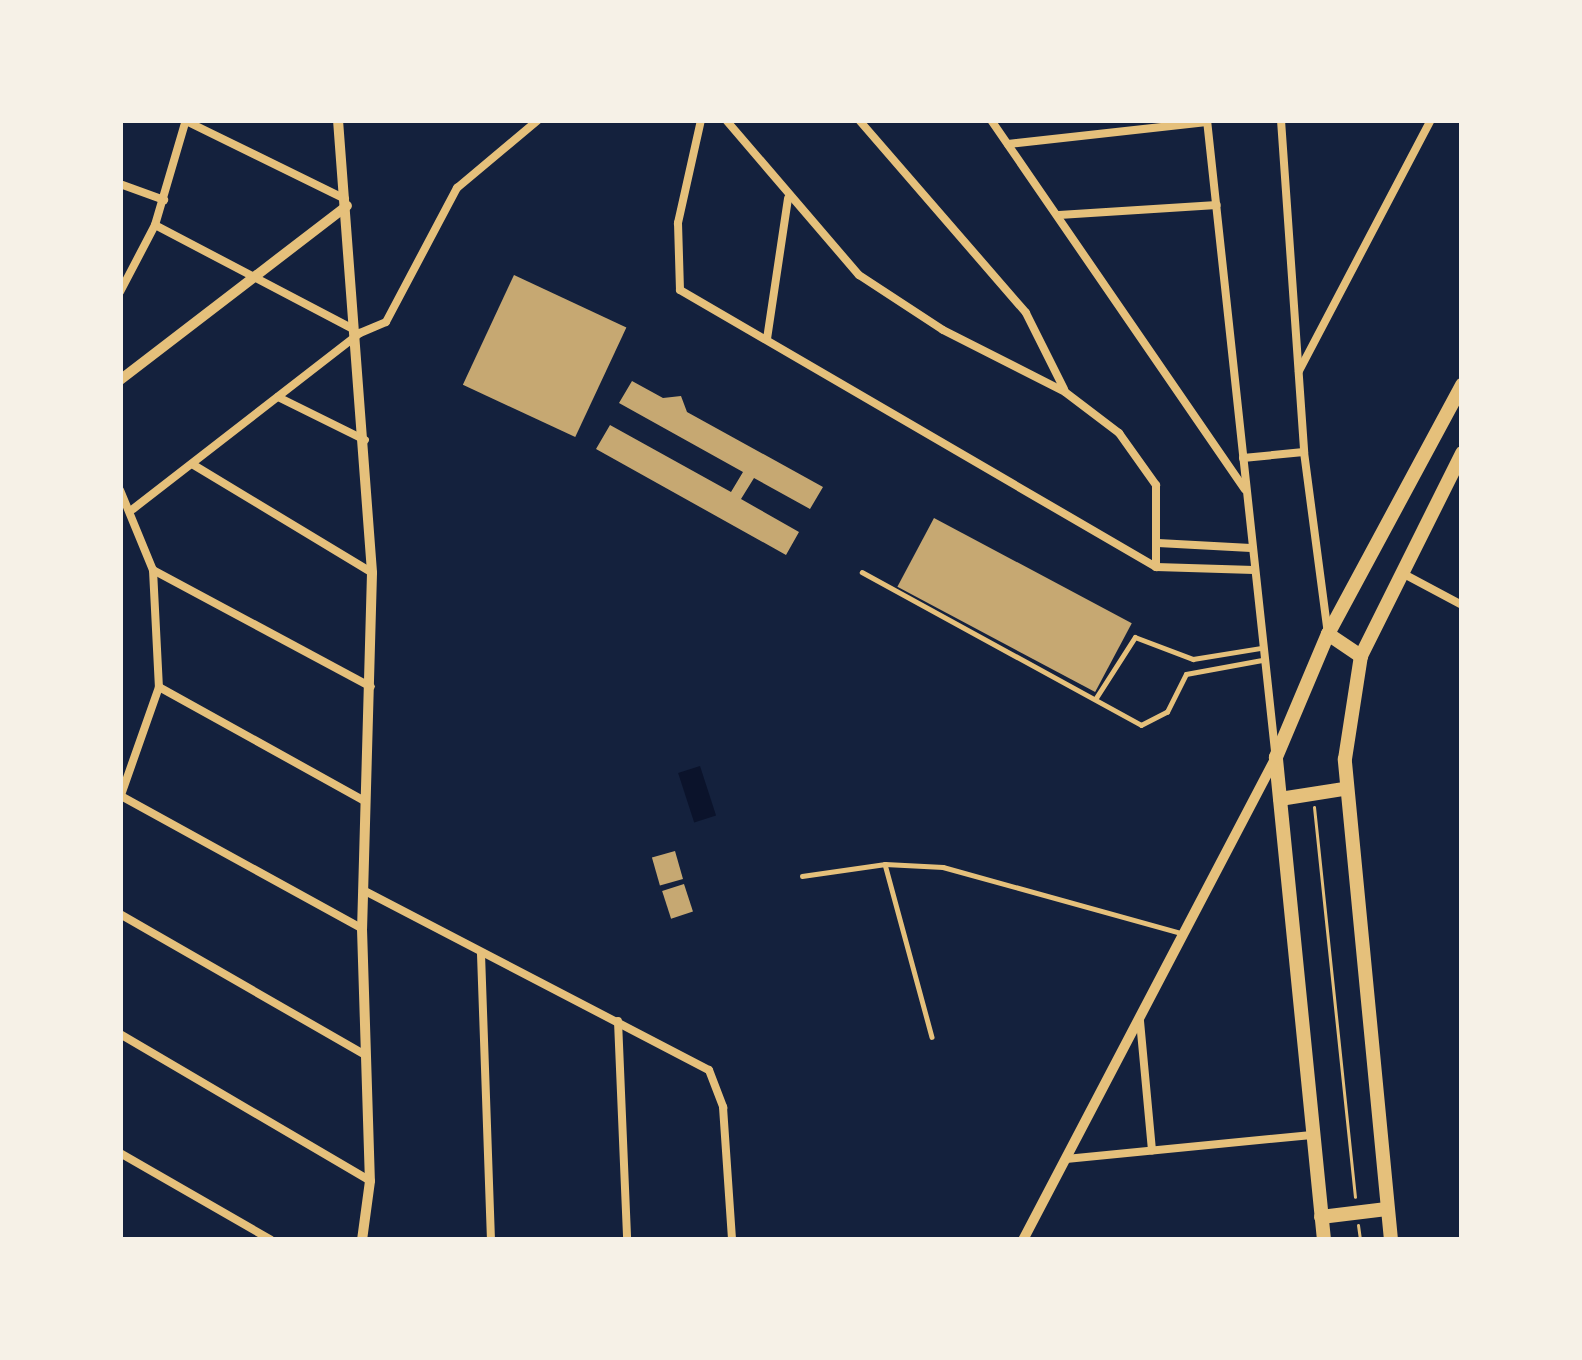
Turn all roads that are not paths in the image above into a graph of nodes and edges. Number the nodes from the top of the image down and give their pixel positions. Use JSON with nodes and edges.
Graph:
{"nodes":[{"id":1,"x":186,"y":120,"type":"edge"},
{"id":2,"x":338,"y":120,"type":"edge"},
{"id":3,"x":538,"y":120,"type":"edge"},
{"id":4,"x":700,"y":120,"type":"edge"},
{"id":5,"x":726,"y":120,"type":"edge"},
{"id":6,"x":859,"y":120,"type":"edge"},
{"id":7,"x":991,"y":120,"type":"edge"},
{"id":8,"x":1281,"y":120,"type":"edge"},
{"id":9,"x":1431,"y":120,"type":"edge"},
{"id":10,"x":1207,"y":121,"type":"edge"},
{"id":11,"x":1008,"y":144,"type":"junction"},
{"id":12,"x":120,"y":184,"type":"edge"},
{"id":13,"x":789,"y":197,"type":"junction"},
{"id":14,"x":164,"y":200,"type":"junction"},
{"id":15,"x":347,"y":203,"type":"junction"},
{"id":16,"x":1217,"y":206,"type":"junction"},
{"id":17,"x":1058,"y":215,"type":"junction"},
{"id":18,"x":155,"y":225,"type":"junction"},
{"id":19,"x":255,"y":278,"type":"junction"},
{"id":20,"x":120,"y":292,"type":"edge"},
{"id":21,"x":359,"y":333,"type":"junction"},
{"id":22,"x":767,"y":340,"type":"junction"},
{"id":23,"x":1298,"y":373,"type":"junction"},
{"id":24,"x":120,"y":380,"type":"edge"},
{"id":25,"x":1462,"y":385,"type":"edge"},
{"id":26,"x":1065,"y":392,"type":"junction"},
{"id":27,"x":278,"y":398,"type":"junction"},
{"id":28,"x":366,"y":440,"type":"junction"},
{"id":29,"x":1304,"y":452,"type":"junction"},
{"id":30,"x":1462,"y":453,"type":"edge"},
{"id":31,"x":1243,"y":458,"type":"junction"},
{"id":32,"x":1424,"y":458,"type":"junction"},
{"id":33,"x":192,"y":464,"type":"junction"},
{"id":34,"x":1453,"y":472,"type":"junction"},
{"id":35,"x":120,"y":490,"type":"edge"},
{"id":36,"x":1246,"y":490,"type":"junction"},
{"id":37,"x":133,"y":508,"type":"junction"},
{"id":38,"x":1158,"y":543,"type":"junction"},
{"id":39,"x":1251,"y":548,"type":"junction"},
{"id":40,"x":1156,"y":567,"type":"junction"},
{"id":41,"x":153,"y":570,"type":"junction"},
{"id":42,"x":1254,"y":570,"type":"junction"},
{"id":43,"x":862,"y":572,"type":"dead end"},
{"id":44,"x":372,"y":573,"type":"junction"},
{"id":45,"x":1402,"y":573,"type":"junction"},
{"id":46,"x":1462,"y":605,"type":"edge"},
{"id":47,"x":1328,"y":634,"type":"junction"},
{"id":48,"x":1261,"y":648,"type":"junction"},
{"id":49,"x":1361,"y":656,"type":"junction"},
{"id":50,"x":1262,"y":660,"type":"junction"},
{"id":51,"x":159,"y":687,"type":"junction"},
{"id":52,"x":372,"y":688,"type":"junction"},
{"id":53,"x":1096,"y":698,"type":"junction"},
{"id":54,"x":1276,"y":757,"type":"junction"},
{"id":55,"x":1344,"y":789,"type":"junction"},
{"id":56,"x":121,"y":797,"type":"edge"},
{"id":57,"x":1280,"y":799,"type":"junction"},
{"id":58,"x":365,"y":801,"type":"junction"},
{"id":59,"x":885,"y":864,"type":"junction"},
{"id":60,"x":802,"y":876,"type":"dead end"},
{"id":61,"x":363,"y":890,"type":"junction"},
{"id":62,"x":120,"y":914,"type":"edge"},
{"id":63,"x":362,"y":929,"type":"junction"},
{"id":64,"x":1181,"y":933,"type":"junction"},
{"id":65,"x":481,"y":952,"type":"junction"},
{"id":66,"x":1140,"y":1021,"type":"junction"},
{"id":67,"x":618,"y":1022,"type":"junction"},
{"id":68,"x":120,"y":1034,"type":"edge"},
{"id":69,"x":932,"y":1037,"type":"dead end"},
{"id":70,"x":364,"y":1054,"type":"junction"},
{"id":71,"x":1312,"y":1135,"type":"junction"},
{"id":72,"x":1152,"y":1150,"type":"junction"},
{"id":73,"x":120,"y":1153,"type":"edge"},
{"id":74,"x":1064,"y":1160,"type":"junction"},
{"id":75,"x":370,"y":1181,"type":"junction"},
{"id":76,"x":1388,"y":1210,"type":"junction"},
{"id":77,"x":1321,"y":1217,"type":"junction"},
{"id":78,"x":271,"y":1240,"type":"edge"},
{"id":79,"x":362,"y":1240,"type":"edge"},
{"id":80,"x":491,"y":1240,"type":"edge"},
{"id":81,"x":627,"y":1240,"type":"edge"},
{"id":82,"x":732,"y":1240,"type":"edge"},
{"id":83,"x":1023,"y":1240,"type":"edge"},
{"id":84,"x":1324,"y":1240,"type":"edge"},
{"id":85,"x":1391,"y":1240,"type":"edge"}],
"edges":[{"from":1,"to":14,"type":"street"},
{"from":1,"to":15,"type":"street"},
{"from":2,"to":15,"type":"street"},
{"from":3,"to":21,"type":"street"},
{"from":4,"to":22,"type":"street"},
{"from":5,"to":13,"type":"street"},
{"from":6,"to":26,"type":"street"},
{"from":7,"to":11,"type":"street"},
{"from":8,"to":23,"type":"street"},
{"from":9,"to":23,"type":"street"},
{"from":10,"to":11,"type":"street"},
{"from":10,"to":16,"type":"street"},
{"from":11,"to":17,"type":"street"},
{"from":12,"to":14,"type":"street"},
{"from":13,"to":22,"type":"street"},
{"from":13,"to":26,"type":"street"},
{"from":14,"to":18,"type":"street"},
{"from":15,"to":19,"type":"street"},
{"from":15,"to":21,"type":"street"},
{"from":16,"to":17,"type":"street"},
{"from":16,"to":31,"type":"street"},
{"from":17,"to":36,"type":"street"},
{"from":18,"to":19,"type":"street"},
{"from":18,"to":20,"type":"street"},
{"from":19,"to":21,"type":"street"},
{"from":19,"to":24,"type":"street"},
{"from":21,"to":27,"type":"street"},
{"from":21,"to":28,"type":"street"},
{"from":22,"to":40,"type":"street"},
{"from":23,"to":29,"type":"street"},
{"from":25,"to":32,"type":"main road"},
{"from":26,"to":38,"type":"street"},
{"from":27,"to":28,"type":"street"},
{"from":27,"to":33,"type":"street"},
{"from":28,"to":44,"type":"street"},
{"from":29,"to":31,"type":"street"},
{"from":29,"to":47,"type":"street"},
{"from":30,"to":34,"type":"main road"},
{"from":31,"to":36,"type":"street"},
{"from":32,"to":34,"type":"main road"},
{"from":32,"to":47,"type":"main road"},
{"from":33,"to":37,"type":"street"},
{"from":33,"to":44,"type":"street"},
{"from":34,"to":45,"type":"main road"},
{"from":35,"to":37,"type":"street"},
{"from":36,"to":39,"type":"street"},
{"from":37,"to":41,"type":"street"},
{"from":38,"to":39,"type":"street"},
{"from":38,"to":40,"type":"street"},
{"from":39,"to":42,"type":"street"},
{"from":40,"to":42,"type":"street"},
{"from":41,"to":51,"type":"street"},
{"from":41,"to":52,"type":"street"},
{"from":42,"to":48,"type":"street"},
{"from":43,"to":53,"type":"lane"},
{"from":44,"to":52,"type":"street"},
{"from":45,"to":46,"type":"street"},
{"from":45,"to":49,"type":"main road"},
{"from":47,"to":49,"type":"main road"},
{"from":47,"to":54,"type":"main road"},
{"from":48,"to":50,"type":"street"},
{"from":48,"to":53,"type":"lane"},
{"from":49,"to":55,"type":"main road"},
{"from":50,"to":53,"type":"lane"},
{"from":50,"to":54,"type":"street"},
{"from":51,"to":56,"type":"street"},
{"from":51,"to":58,"type":"street"},
{"from":52,"to":58,"type":"street"},
{"from":54,"to":57,"type":"main road"},
{"from":54,"to":64,"type":"street"},
{"from":55,"to":57,"type":"main road"},
{"from":55,"to":76,"type":"main road"},
{"from":56,"to":63,"type":"street"},
{"from":57,"to":71,"type":"main road"},
{"from":58,"to":61,"type":"street"},
{"from":59,"to":60,"type":"lane"},
{"from":59,"to":64,"type":"lane"},
{"from":59,"to":69,"type":"lane"},
{"from":61,"to":63,"type":"street"},
{"from":61,"to":65,"type":"street"},
{"from":62,"to":70,"type":"street"},
{"from":63,"to":70,"type":"street"},
{"from":64,"to":66,"type":"street"},
{"from":65,"to":67,"type":"street"},
{"from":65,"to":80,"type":"street"},
{"from":66,"to":72,"type":"street"},
{"from":66,"to":74,"type":"street"},
{"from":67,"to":81,"type":"street"},
{"from":67,"to":82,"type":"street"},
{"from":68,"to":75,"type":"street"},
{"from":70,"to":75,"type":"street"},
{"from":71,"to":72,"type":"street"},
{"from":71,"to":77,"type":"main road"},
{"from":72,"to":74,"type":"street"},
{"from":73,"to":78,"type":"street"},
{"from":74,"to":83,"type":"street"},
{"from":75,"to":79,"type":"street"},
{"from":76,"to":77,"type":"main road"},
{"from":76,"to":85,"type":"main road"},
{"from":77,"to":84,"type":"main road"}]}
